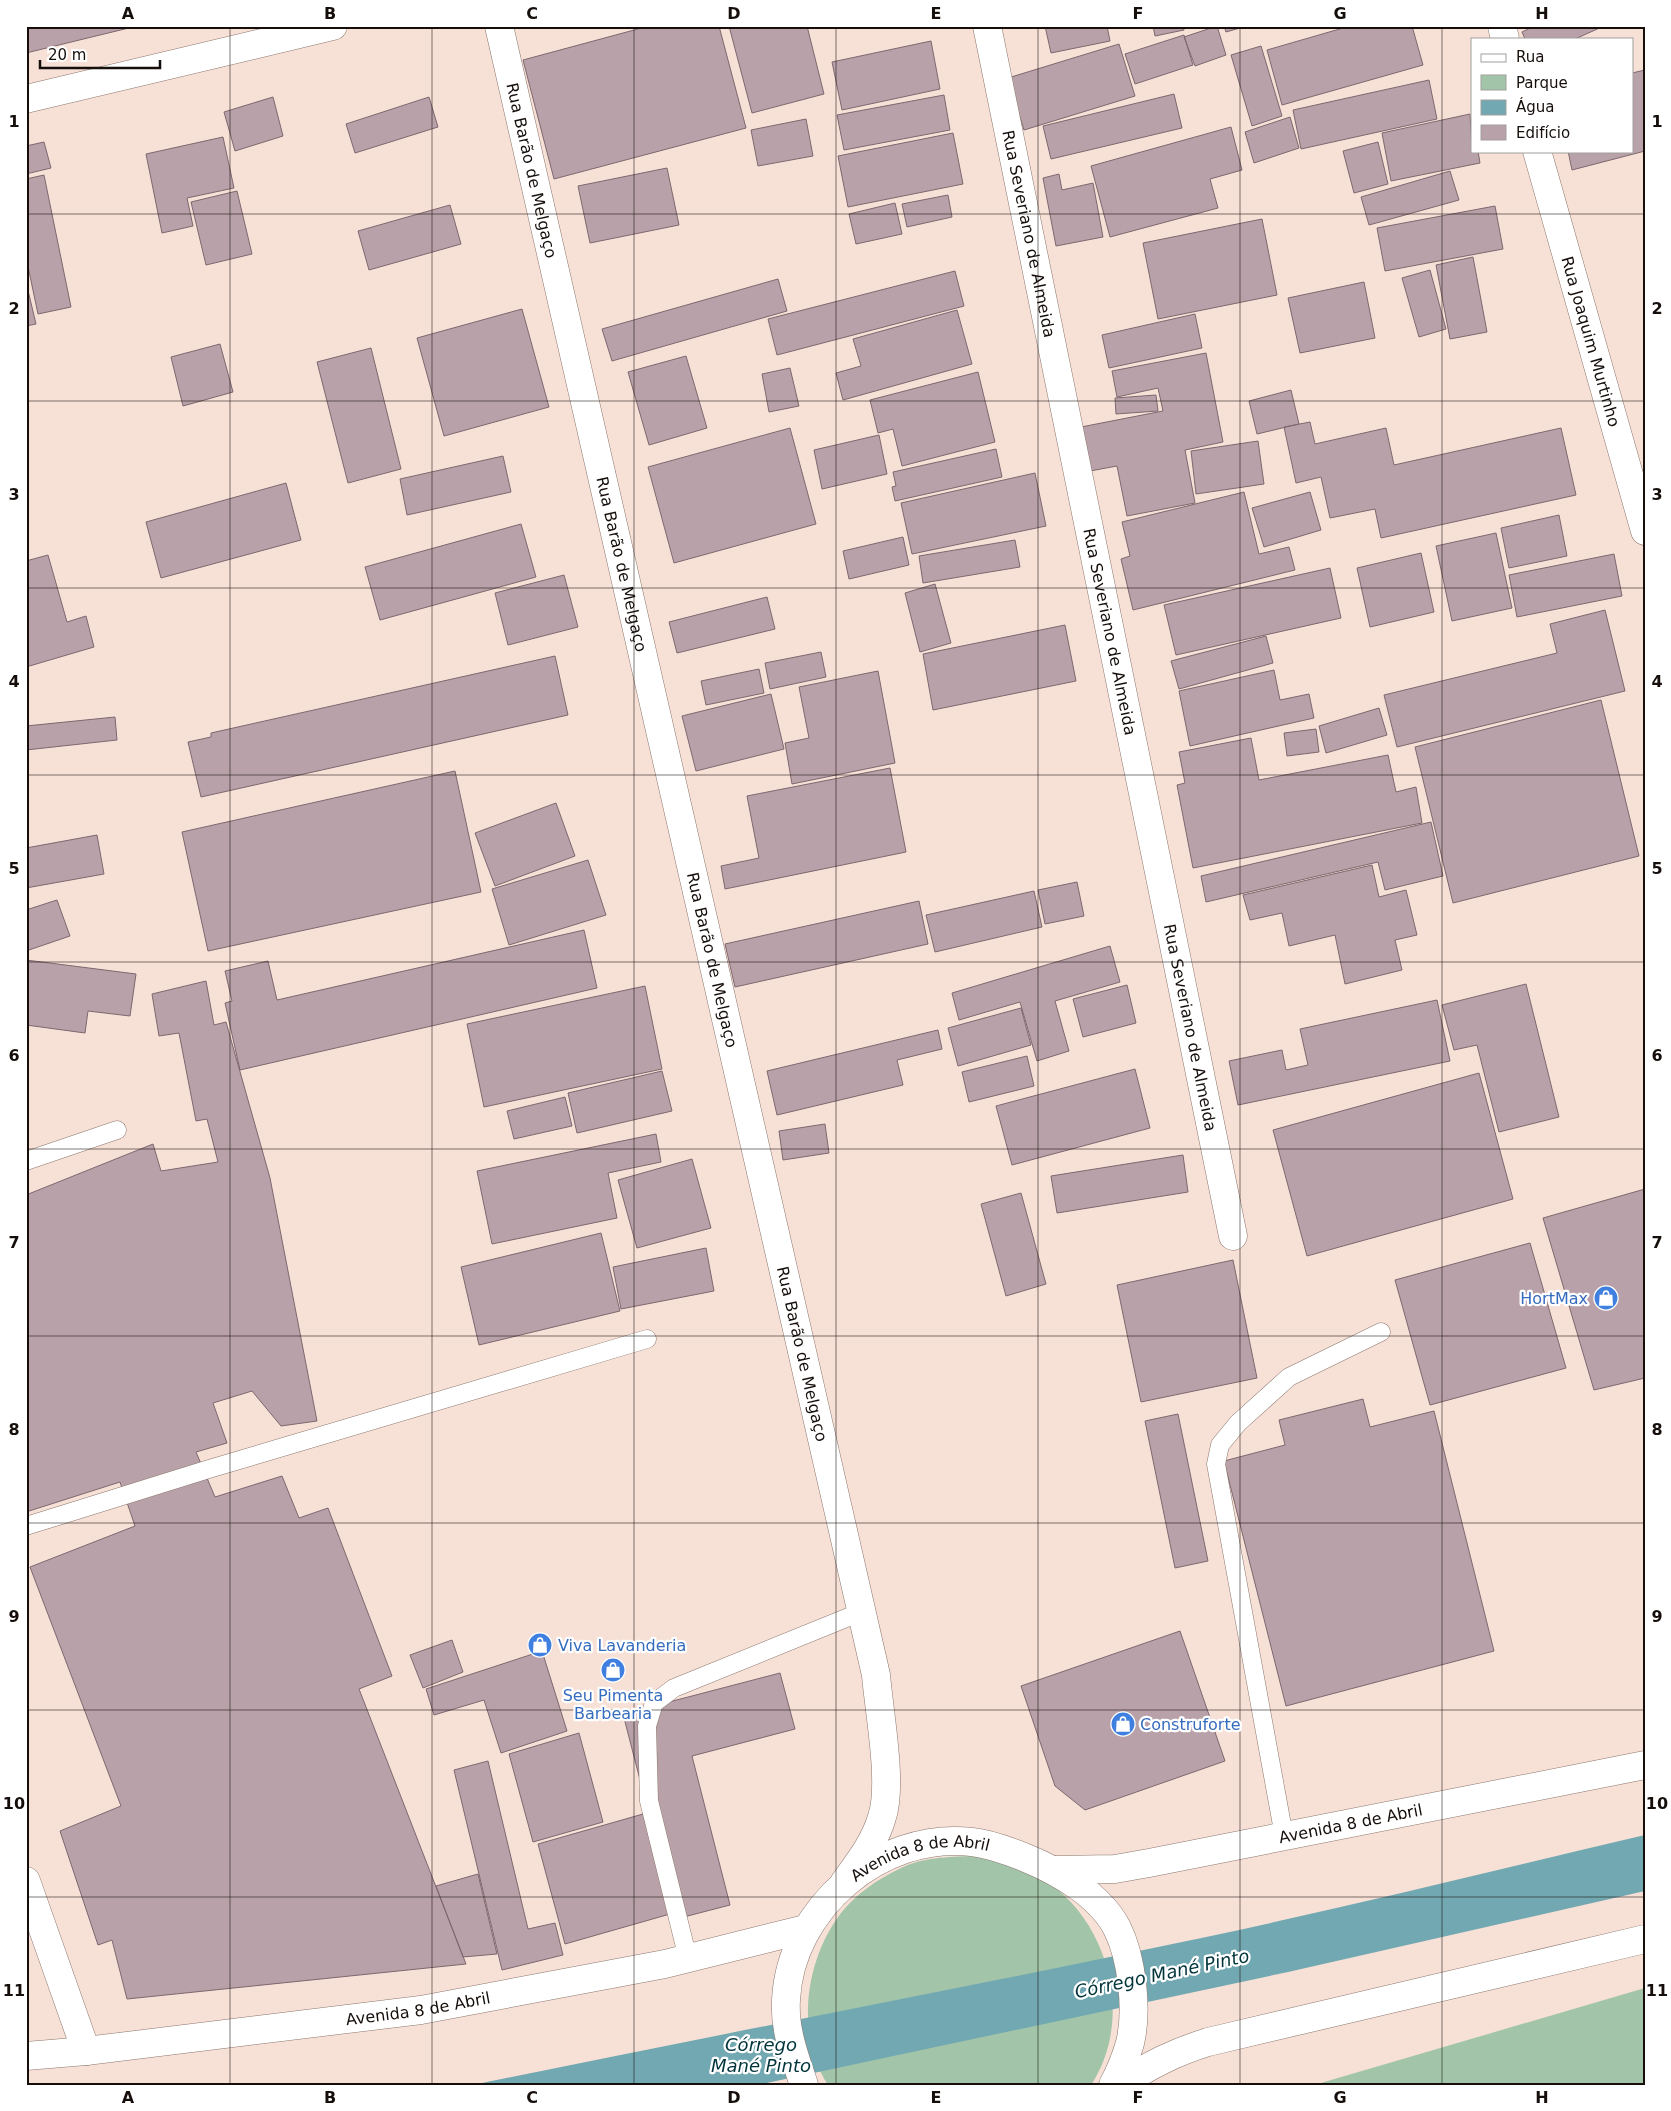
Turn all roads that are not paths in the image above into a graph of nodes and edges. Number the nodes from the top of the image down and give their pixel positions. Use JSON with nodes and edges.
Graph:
{"nodes":[{"id":1,"x":333,"y":26,"type":"edge"},
{"id":2,"x":499,"y":26,"type":"edge"},
{"id":3,"x":987,"y":26,"type":"edge"},
{"id":4,"x":26,"y":99,"type":"edge"},
{"id":5,"x":1537,"y":152,"type":"edge"},
{"id":6,"x":1645,"y":531,"type":"edge"},
{"id":7,"x":117,"y":1130,"type":"dead end"},
{"id":8,"x":26,"y":1161,"type":"edge"},
{"id":9,"x":1233,"y":1236,"type":"dead end"},
{"id":10,"x":1381,"y":1332,"type":"dead end"},
{"id":11,"x":647,"y":1340,"type":"dead end"},
{"id":12,"x":26,"y":1526,"type":"edge"},
{"id":13,"x":861,"y":1612,"type":"junction"},
{"id":14,"x":1645,"y":1764,"type":"edge"},
{"id":15,"x":1284,"y":1836,"type":"junction"},
{"id":16,"x":1055,"y":1870,"type":"junction"},
{"id":17,"x":26,"y":1881,"type":"edge"},
{"id":18,"x":842,"y":1886,"type":"junction"},
{"id":19,"x":805,"y":1929,"type":"junction"},
{"id":20,"x":1645,"y":1939,"type":"edge"},
{"id":21,"x":688,"y":1959,"type":"junction"},
{"id":22,"x":86,"y":2051,"type":"junction"},
{"id":23,"x":26,"y":2056,"type":"edge"},
{"id":24,"x":804,"y":2085,"type":"edge"},
{"id":25,"x":1112,"y":2085,"type":"edge"},
{"id":26,"x":1119,"y":2085,"type":"edge"}],
"edges":[{"from":1,"to":4,"type":"street"},
{"from":2,"to":13,"type":"street","name":"Rua Barão de Melgaço"},
{"from":3,"to":9,"type":"street","name":"Rua Severiano de Almeida"},
{"from":5,"to":6,"type":"street","name":"Rua Joaquim Murtinho"},
{"from":7,"to":8,"type":"lane"},
{"from":10,"to":15,"type":"lane"},
{"from":11,"to":12,"type":"lane"},
{"from":13,"to":18,"type":"street","name":"Rua Barão de Melgaço"},
{"from":13,"to":21,"type":"lane"},
{"from":14,"to":15,"type":"street","name":"Avenida 8 de Abril"},
{"from":15,"to":16,"type":"street","name":"Avenida 8 de Abril"},
{"from":16,"to":18,"type":"street","name":"Avenida 8 de Abril"},
{"from":16,"to":25,"type":"street","name":"Avenida 8 de Abril"},
{"from":17,"to":22,"type":"street"},
{"from":18,"to":19,"type":"street","name":"Avenida 8 de Abril"},
{"from":19,"to":21,"type":"street","name":"Avenida 8 de Abril"},
{"from":19,"to":24,"type":"street","name":"Avenida 8 de Abril"},
{"from":20,"to":26,"type":"street"},
{"from":21,"to":22,"type":"street","name":"Avenida 8 de Abril"},
{"from":22,"to":23,"type":"street","name":"Avenida 8 de Abril"}]}
